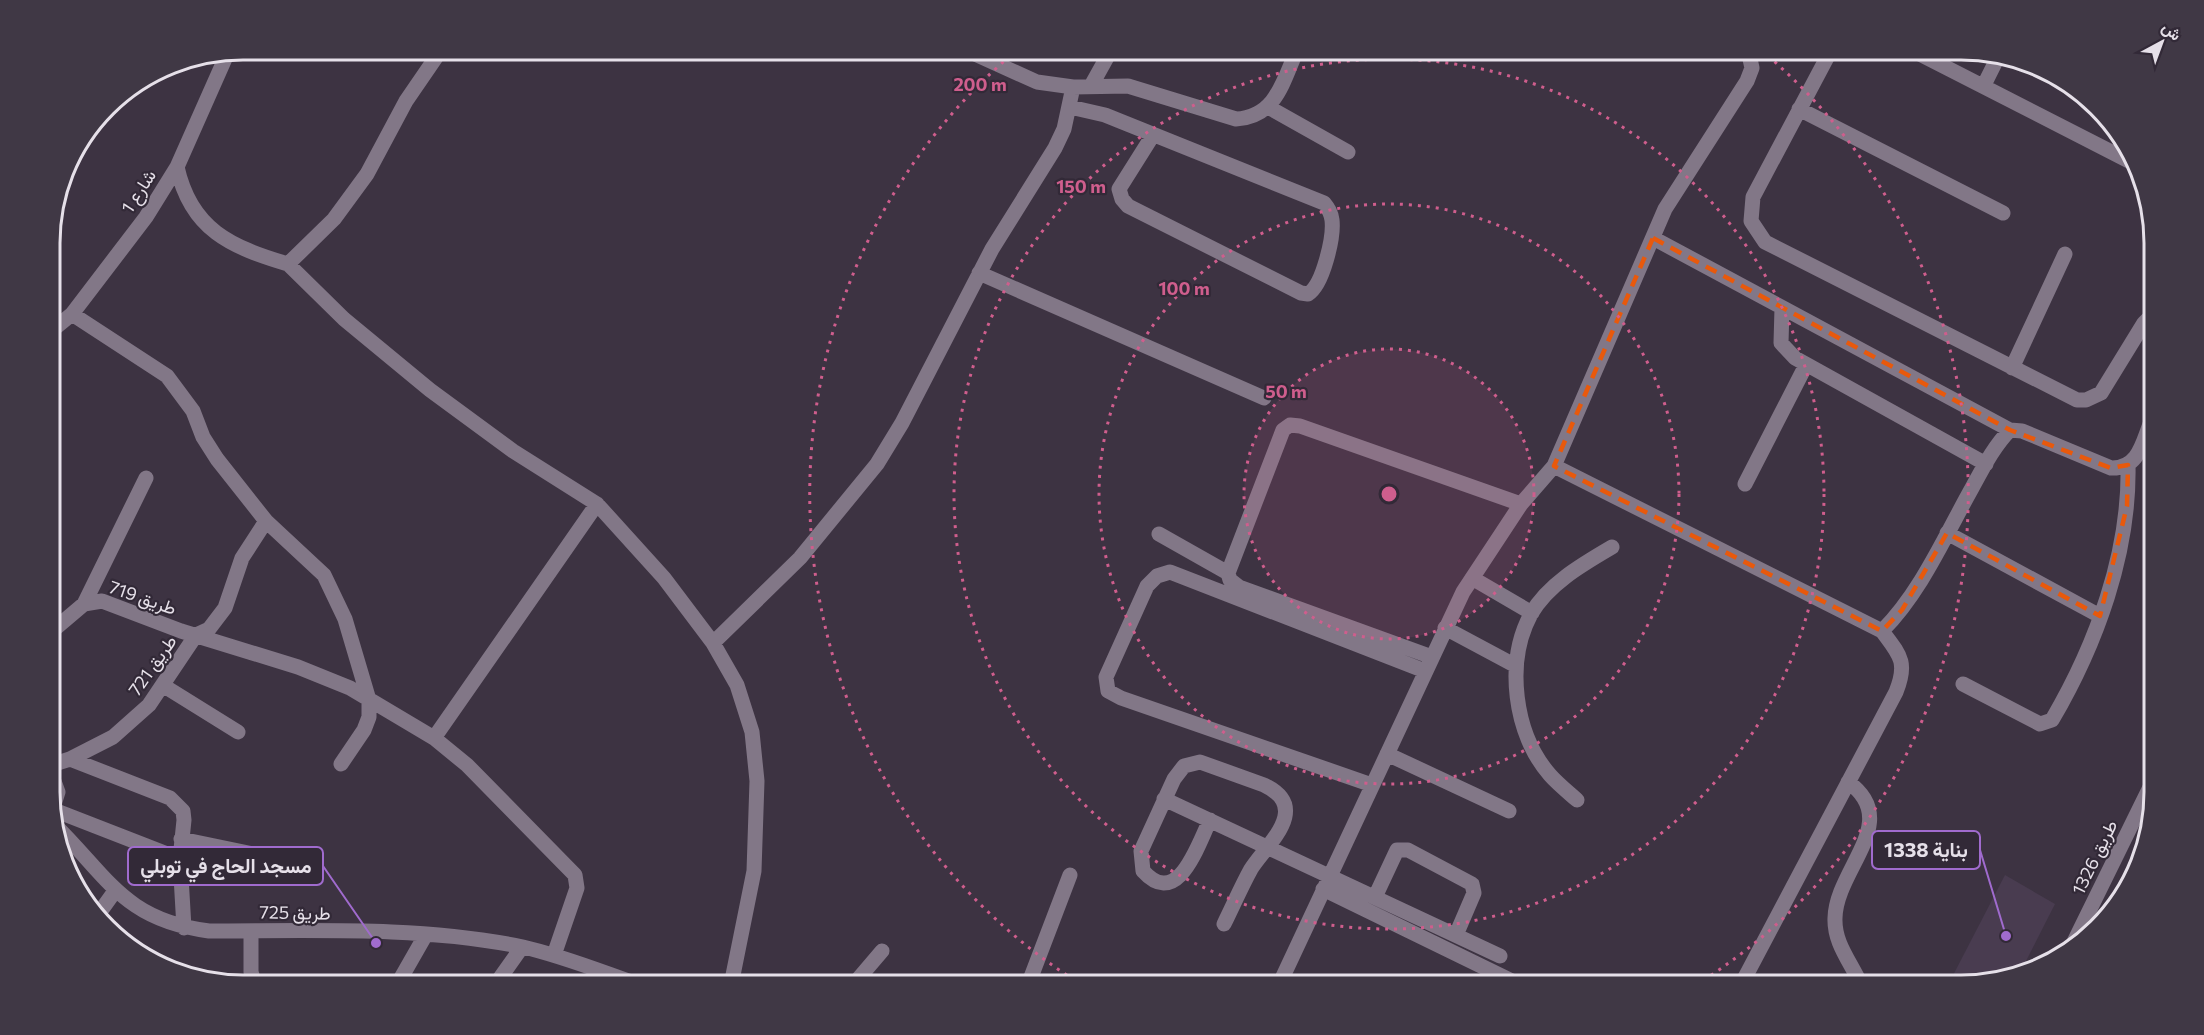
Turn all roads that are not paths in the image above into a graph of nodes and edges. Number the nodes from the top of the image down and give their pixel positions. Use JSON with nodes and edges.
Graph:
{"nodes":[{"id":1,"x":434,"y":60,"type":"edge"},
{"id":2,"x":988,"y":60,"type":"edge"},
{"id":3,"x":1105,"y":60,"type":"edge"},
{"id":4,"x":1292,"y":60,"type":"edge"},
{"id":5,"x":1751,"y":60,"type":"edge"},
{"id":6,"x":1825,"y":60,"type":"edge"},
{"id":7,"x":1933,"y":60,"type":"edge"},
{"id":8,"x":224,"y":62,"type":"edge"},
{"id":9,"x":1995,"y":64,"type":"edge"},
{"id":10,"x":1984,"y":85,"type":"junction"},
{"id":11,"x":1091,"y":86,"type":"junction"},
{"id":12,"x":1073,"y":87,"type":"junction"},
{"id":13,"x":1070,"y":107,"type":"junction"},
{"id":14,"x":1268,"y":107,"type":"junction"},
{"id":15,"x":1799,"y":109,"type":"junction"},
{"id":16,"x":1154,"y":135,"type":"junction"},
{"id":17,"x":1348,"y":152,"type":"dead end"},
{"id":18,"x":2122,"y":157,"type":"edge"},
{"id":19,"x":177,"y":167,"type":"junction"},
{"id":20,"x":2003,"y":213,"type":"dead end"},
{"id":21,"x":1653,"y":238,"type":"junction"},
{"id":22,"x":2065,"y":254,"type":"dead end"},
{"id":23,"x":288,"y":264,"type":"junction"},
{"id":24,"x":979,"y":273,"type":"junction"},
{"id":25,"x":1782,"y":308,"type":"junction"},
{"id":26,"x":72,"y":314,"type":"junction"},
{"id":27,"x":2144,"y":322,"type":"edge"},
{"id":28,"x":60,"y":324,"type":"edge"},
{"id":29,"x":1806,"y":365,"type":"junction"},
{"id":30,"x":2012,"y":368,"type":"junction"},
{"id":31,"x":1264,"y":398,"type":"dead end"},
{"id":32,"x":2010,"y":430,"type":"junction"},
{"id":33,"x":2144,"y":440,"type":"edge"},
{"id":34,"x":1986,"y":464,"type":"junction"},
{"id":35,"x":2128,"y":465,"type":"junction"},
{"id":36,"x":1554,"y":466,"type":"junction"},
{"id":37,"x":146,"y":478,"type":"dead end"},
{"id":38,"x":1745,"y":484,"type":"dead end"},
{"id":39,"x":597,"y":504,"type":"junction"},
{"id":40,"x":1521,"y":504,"type":"junction"},
{"id":41,"x":266,"y":521,"type":"junction"},
{"id":42,"x":1947,"y":533,"type":"junction"},
{"id":43,"x":1159,"y":534,"type":"dead end"},
{"id":44,"x":1612,"y":547,"type":"dead end"},
{"id":45,"x":1228,"y":573,"type":"junction"},
{"id":46,"x":1472,"y":578,"type":"junction"},
{"id":47,"x":84,"y":604,"type":"junction"},
{"id":48,"x":1532,"y":613,"type":"junction"},
{"id":49,"x":2100,"y":616,"type":"junction"},
{"id":50,"x":60,"y":624,"type":"edge"},
{"id":51,"x":1445,"y":628,"type":"junction"},
{"id":52,"x":1881,"y":631,"type":"junction"},
{"id":53,"x":196,"y":635,"type":"junction"},
{"id":54,"x":713,"y":643,"type":"junction"},
{"id":55,"x":1429,"y":664,"type":"junction"},
{"id":56,"x":1516,"y":666,"type":"junction"},
{"id":57,"x":1963,"y":684,"type":"dead end"},
{"id":58,"x":164,"y":686,"type":"junction"},
{"id":59,"x":369,"y":700,"type":"junction"},
{"id":60,"x":238,"y":732,"type":"dead end"},
{"id":61,"x":434,"y":738,"type":"junction"},
{"id":62,"x":1387,"y":754,"type":"junction"},
{"id":63,"x":70,"y":759,"type":"junction"},
{"id":64,"x":60,"y":762,"type":"edge"},
{"id":65,"x":341,"y":764,"type":"dead end"},
{"id":66,"x":1848,"y":782,"type":"junction"},
{"id":67,"x":1372,"y":785,"type":"junction"},
{"id":68,"x":1164,"y":799,"type":"junction"},
{"id":69,"x":1577,"y":800,"type":"dead end"},
{"id":70,"x":2143,"y":801,"type":"edge"},
{"id":71,"x":1509,"y":811,"type":"dead end"},
{"id":72,"x":63,"y":819,"type":"edge"},
{"id":73,"x":1210,"y":819,"type":"junction"},
{"id":74,"x":64,"y":830,"type":"edge"},
{"id":75,"x":181,"y":839,"type":"junction"},
{"id":76,"x":1269,"y":847,"type":"junction"},
{"id":77,"x":180,"y":859,"type":"junction"},
{"id":78,"x":277,"y":859,"type":"dead end"},
{"id":79,"x":1070,"y":875,"type":"dead end"},
{"id":80,"x":1326,"y":882,"type":"junction"},
{"id":81,"x":115,"y":891,"type":"junction"},
{"id":82,"x":1375,"y":897,"type":"junction"},
{"id":83,"x":103,"y":909,"type":"edge"},
{"id":84,"x":1224,"y":924,"type":"dead end"},
{"id":85,"x":184,"y":928,"type":"junction"},
{"id":86,"x":2080,"y":930,"type":"edge"},
{"id":87,"x":251,"y":931,"type":"junction"},
{"id":88,"x":1455,"y":935,"type":"junction"},
{"id":89,"x":425,"y":936,"type":"junction"},
{"id":90,"x":522,"y":947,"type":"junction"},
{"id":91,"x":882,"y":951,"type":"dead end"},
{"id":92,"x":554,"y":955,"type":"junction"},
{"id":93,"x":1500,"y":956,"type":"dead end"},
{"id":94,"x":252,"y":975,"type":"edge"},
{"id":95,"x":403,"y":975,"type":"edge"},
{"id":96,"x":503,"y":975,"type":"edge"},
{"id":97,"x":611,"y":975,"type":"edge"},
{"id":98,"x":733,"y":975,"type":"edge"},
{"id":99,"x":862,"y":975,"type":"edge"},
{"id":100,"x":1032,"y":975,"type":"edge"},
{"id":101,"x":1284,"y":975,"type":"edge"},
{"id":102,"x":1501,"y":975,"type":"edge"},
{"id":103,"x":1746,"y":975,"type":"edge"},
{"id":104,"x":1856,"y":975,"type":"edge"}],
"edges":[{"from":1,"to":23,"type":"street"},
{"from":2,"to":12,"type":"street"},
{"from":3,"to":11,"type":"street"},
{"from":4,"to":14,"type":"street"},
{"from":5,"to":21,"type":"street"},
{"from":6,"to":15,"type":"street"},
{"from":7,"to":10,"type":"street"},
{"from":8,"to":19,"type":"street","name":"شارع 1"},
{"from":9,"to":10,"type":"street"},
{"from":10,"to":18,"type":"street"},
{"from":11,"to":12,"type":"street"},
{"from":11,"to":14,"type":"street"},
{"from":12,"to":13,"type":"street"},
{"from":13,"to":16,"type":"street"},
{"from":13,"to":24,"type":"street"},
{"from":14,"to":17,"type":"street"},
{"from":15,"to":20,"type":"street"},
{"from":15,"to":30,"type":"street"},
{"from":16,"to":16,"type":"street"},
{"from":19,"to":23,"type":"street"},
{"from":19,"to":26,"type":"street","name":"شارع 1"},
{"from":21,"to":25,"type":"street"},
{"from":21,"to":36,"type":"street"},
{"from":22,"to":30,"type":"street"},
{"from":23,"to":39,"type":"street"},
{"from":24,"to":31,"type":"street"},
{"from":24,"to":54,"type":"street"},
{"from":25,"to":29,"type":"street"},
{"from":25,"to":32,"type":"street"},
{"from":26,"to":28,"type":"street","name":"شارع 1"},
{"from":26,"to":41,"type":"street"},
{"from":27,"to":30,"type":"street"},
{"from":29,"to":34,"type":"street"},
{"from":29,"to":38,"type":"street"},
{"from":32,"to":34,"type":"street"},
{"from":32,"to":35,"type":"street"},
{"from":33,"to":35,"type":"street"},
{"from":34,"to":42,"type":"street"},
{"from":35,"to":49,"type":"street"},
{"from":36,"to":40,"type":"street"},
{"from":36,"to":52,"type":"street"},
{"from":37,"to":47,"type":"street"},
{"from":39,"to":54,"type":"street"},
{"from":39,"to":61,"type":"street"},
{"from":40,"to":45,"type":"street"},
{"from":40,"to":46,"type":"street"},
{"from":41,"to":53,"type":"street","name":"طريق 721"},
{"from":41,"to":59,"type":"street"},
{"from":42,"to":49,"type":"street"},
{"from":42,"to":52,"type":"street"},
{"from":43,"to":45,"type":"street"},
{"from":44,"to":48,"type":"street"},
{"from":45,"to":55,"type":"street"},
{"from":46,"to":48,"type":"street"},
{"from":46,"to":51,"type":"street"},
{"from":47,"to":50,"type":"street","name":"طريق 719"},
{"from":47,"to":53,"type":"street","name":"طريق 719"},
{"from":48,"to":56,"type":"street"},
{"from":49,"to":57,"type":"street"},
{"from":51,"to":55,"type":"street"},
{"from":51,"to":56,"type":"street"},
{"from":52,"to":66,"type":"street"},
{"from":53,"to":58,"type":"street","name":"طريق 721"},
{"from":53,"to":59,"type":"street","name":"طريق 719"},
{"from":54,"to":98,"type":"street"},
{"from":55,"to":62,"type":"street"},
{"from":55,"to":67,"type":"street"},
{"from":56,"to":69,"type":"street"},
{"from":58,"to":60,"type":"street"},
{"from":58,"to":63,"type":"street","name":"طريق 721"},
{"from":59,"to":61,"type":"street","name":"طريق 719"},
{"from":59,"to":65,"type":"street"},
{"from":61,"to":92,"type":"street","name":"طريق 719"},
{"from":62,"to":67,"type":"street"},
{"from":62,"to":71,"type":"street"},
{"from":63,"to":64,"type":"street","name":"طريق 721"},
{"from":63,"to":75,"type":"street"},
{"from":66,"to":103,"type":"street"},
{"from":66,"to":104,"type":"street"},
{"from":67,"to":80,"type":"street"},
{"from":68,"to":73,"type":"street"},
{"from":68,"to":73,"type":"street"},
{"from":68,"to":76,"type":"street"},
{"from":70,"to":86,"type":"street","name":"طريق 1326"},
{"from":72,"to":77,"type":"street"},
{"from":73,"to":76,"type":"street"},
{"from":74,"to":81,"type":"street","name":"طريق 725"},
{"from":75,"to":77,"type":"street"},
{"from":75,"to":78,"type":"street"},
{"from":76,"to":80,"type":"street"},
{"from":76,"to":84,"type":"street"},
{"from":77,"to":85,"type":"street"},
{"from":79,"to":100,"type":"street"},
{"from":80,"to":82,"type":"street"},
{"from":80,"to":101,"type":"street"},
{"from":80,"to":102,"type":"street"},
{"from":81,"to":83,"type":"street"},
{"from":81,"to":85,"type":"street","name":"طريق 725"},
{"from":82,"to":88,"type":"street"},
{"from":82,"to":88,"type":"street"},
{"from":85,"to":87,"type":"street","name":"طريق 725"},
{"from":87,"to":89,"type":"street","name":"طريق 725"},
{"from":87,"to":94,"type":"street"},
{"from":88,"to":93,"type":"street"},
{"from":89,"to":90,"type":"street","name":"طريق 725"},
{"from":89,"to":95,"type":"street"},
{"from":90,"to":92,"type":"street","name":"طريق 725"},
{"from":90,"to":96,"type":"street"},
{"from":91,"to":99,"type":"street"},
{"from":92,"to":97,"type":"street","name":"طريق 725"}]}
